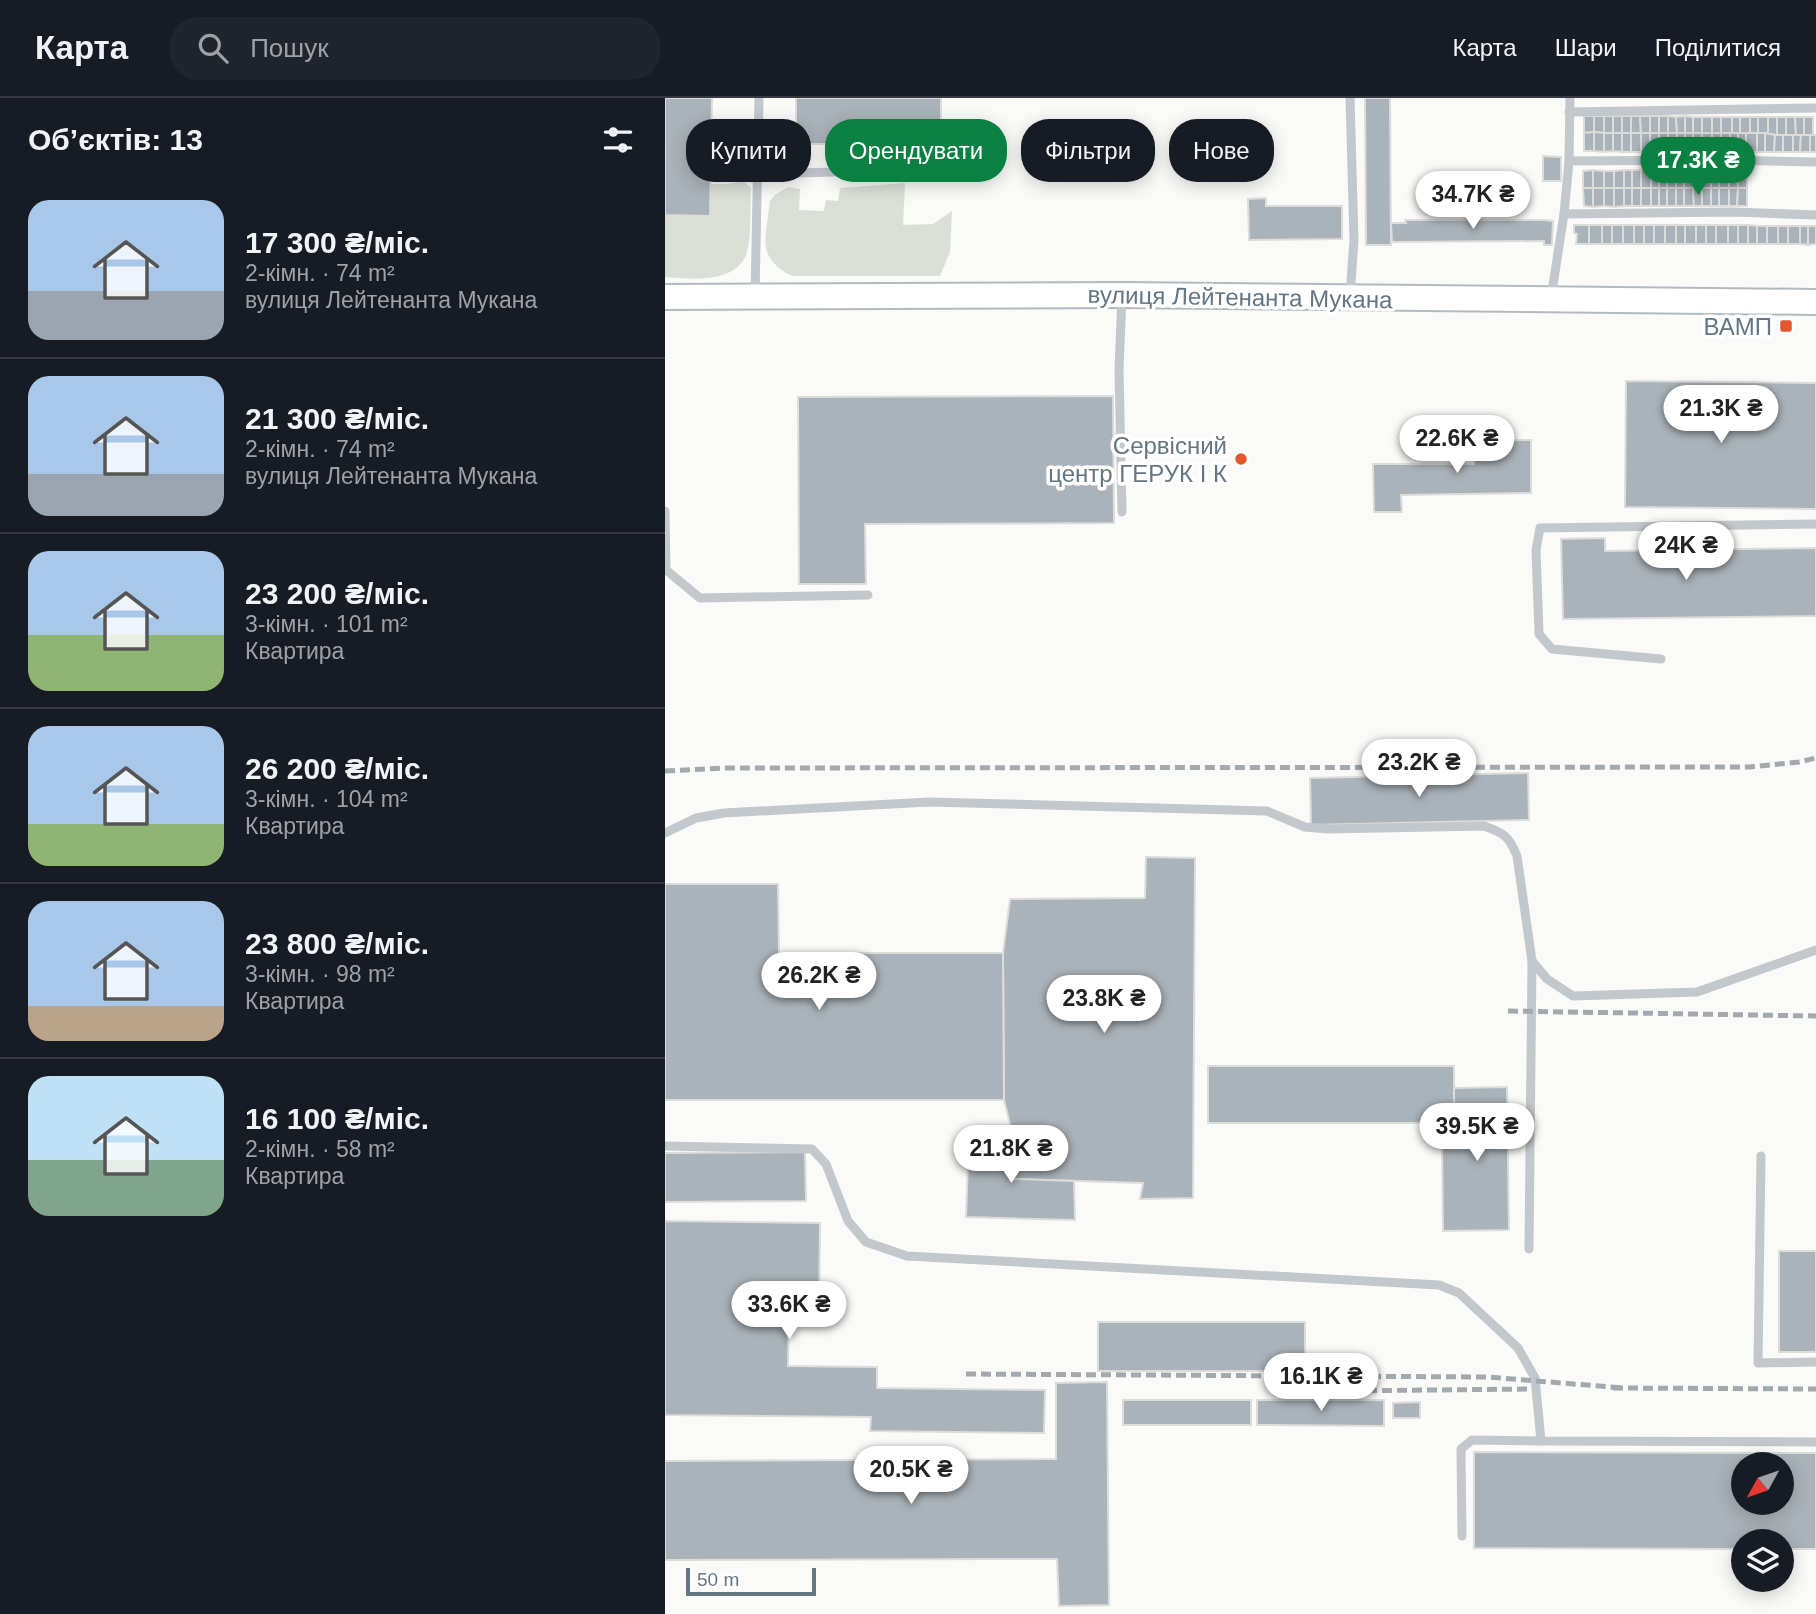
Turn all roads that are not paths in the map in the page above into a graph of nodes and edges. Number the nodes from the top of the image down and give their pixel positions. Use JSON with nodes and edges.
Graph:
{"nodes":[{"id":1,"x":759,"y":98,"type":"edge"},
{"id":2,"x":1350,"y":98,"type":"edge"},
{"id":3,"x":1570,"y":98,"type":"edge"},
{"id":4,"x":1816,"y":108,"type":"edge"},
{"id":5,"x":1569,"y":112,"type":"junction"},
{"id":6,"x":759,"y":119,"type":"edge"},
{"id":7,"x":1569,"y":162,"type":"junction"},
{"id":8,"x":1816,"y":162,"type":"edge"},
{"id":9,"x":758,"y":182,"type":"edge"},
{"id":10,"x":1564,"y":214,"type":"junction"},
{"id":11,"x":1816,"y":215,"type":"edge"},
{"id":12,"x":1122,"y":295,"type":"junction"},
{"id":13,"x":665,"y":297,"type":"edge"},
{"id":14,"x":755,"y":297,"type":"junction"},
{"id":15,"x":1350,"y":298,"type":"junction"},
{"id":16,"x":1550,"y":300,"type":"junction"},
{"id":17,"x":1816,"y":303,"type":"edge"},
{"id":18,"x":665,"y":511,"type":"edge"},
{"id":19,"x":1122,"y":512,"type":"dead end"},
{"id":20,"x":1816,"y":524,"type":"edge"},
{"id":21,"x":868,"y":595,"type":"dead end"},
{"id":22,"x":1661,"y":659,"type":"dead end"},
{"id":23,"x":665,"y":834,"type":"edge"},
{"id":24,"x":1816,"y":950,"type":"edge"},
{"id":25,"x":1532,"y":961,"type":"junction"},
{"id":26,"x":665,"y":1146,"type":"edge"},
{"id":27,"x":1761,"y":1156,"type":"dead end"},
{"id":28,"x":1529,"y":1249,"type":"dead end"},
{"id":29,"x":1816,"y":1362,"type":"edge"},
{"id":30,"x":1541,"y":1441,"type":"junction"},
{"id":31,"x":1816,"y":1442,"type":"edge"},
{"id":32,"x":1462,"y":1536,"type":"dead end"}],
"edges":[{"from":1,"to":6,"type":"lane"},
{"from":2,"to":15,"type":"lane"},
{"from":3,"to":5,"type":"lane"},
{"from":4,"to":5,"type":"lane"},
{"from":5,"to":7,"type":"lane"},
{"from":7,"to":8,"type":"lane"},
{"from":7,"to":10,"type":"lane"},
{"from":9,"to":14,"type":"lane"},
{"from":10,"to":11,"type":"lane"},
{"from":10,"to":16,"type":"lane"},
{"from":12,"to":14,"type":"main road","name":"вулиця Лейтенанта Мукана"},
{"from":12,"to":15,"type":"main road","name":"вулиця Лейтенанта Мукана"},
{"from":12,"to":19,"type":"lane"},
{"from":13,"to":14,"type":"main road","name":"вулиця Лейтенанта Мукана"},
{"from":15,"to":16,"type":"main road","name":"вулиця Лейтенанта Мукана"},
{"from":16,"to":17,"type":"main road","name":"вулиця Лейтенанта Мукана"},
{"from":18,"to":21,"type":"lane"},
{"from":20,"to":22,"type":"lane"},
{"from":23,"to":25,"type":"lane"},
{"from":24,"to":25,"type":"lane"},
{"from":25,"to":28,"type":"lane"},
{"from":26,"to":30,"type":"lane"},
{"from":27,"to":29,"type":"lane"},
{"from":30,"to":31,"type":"lane"},
{"from":30,"to":32,"type":"lane"}]}
